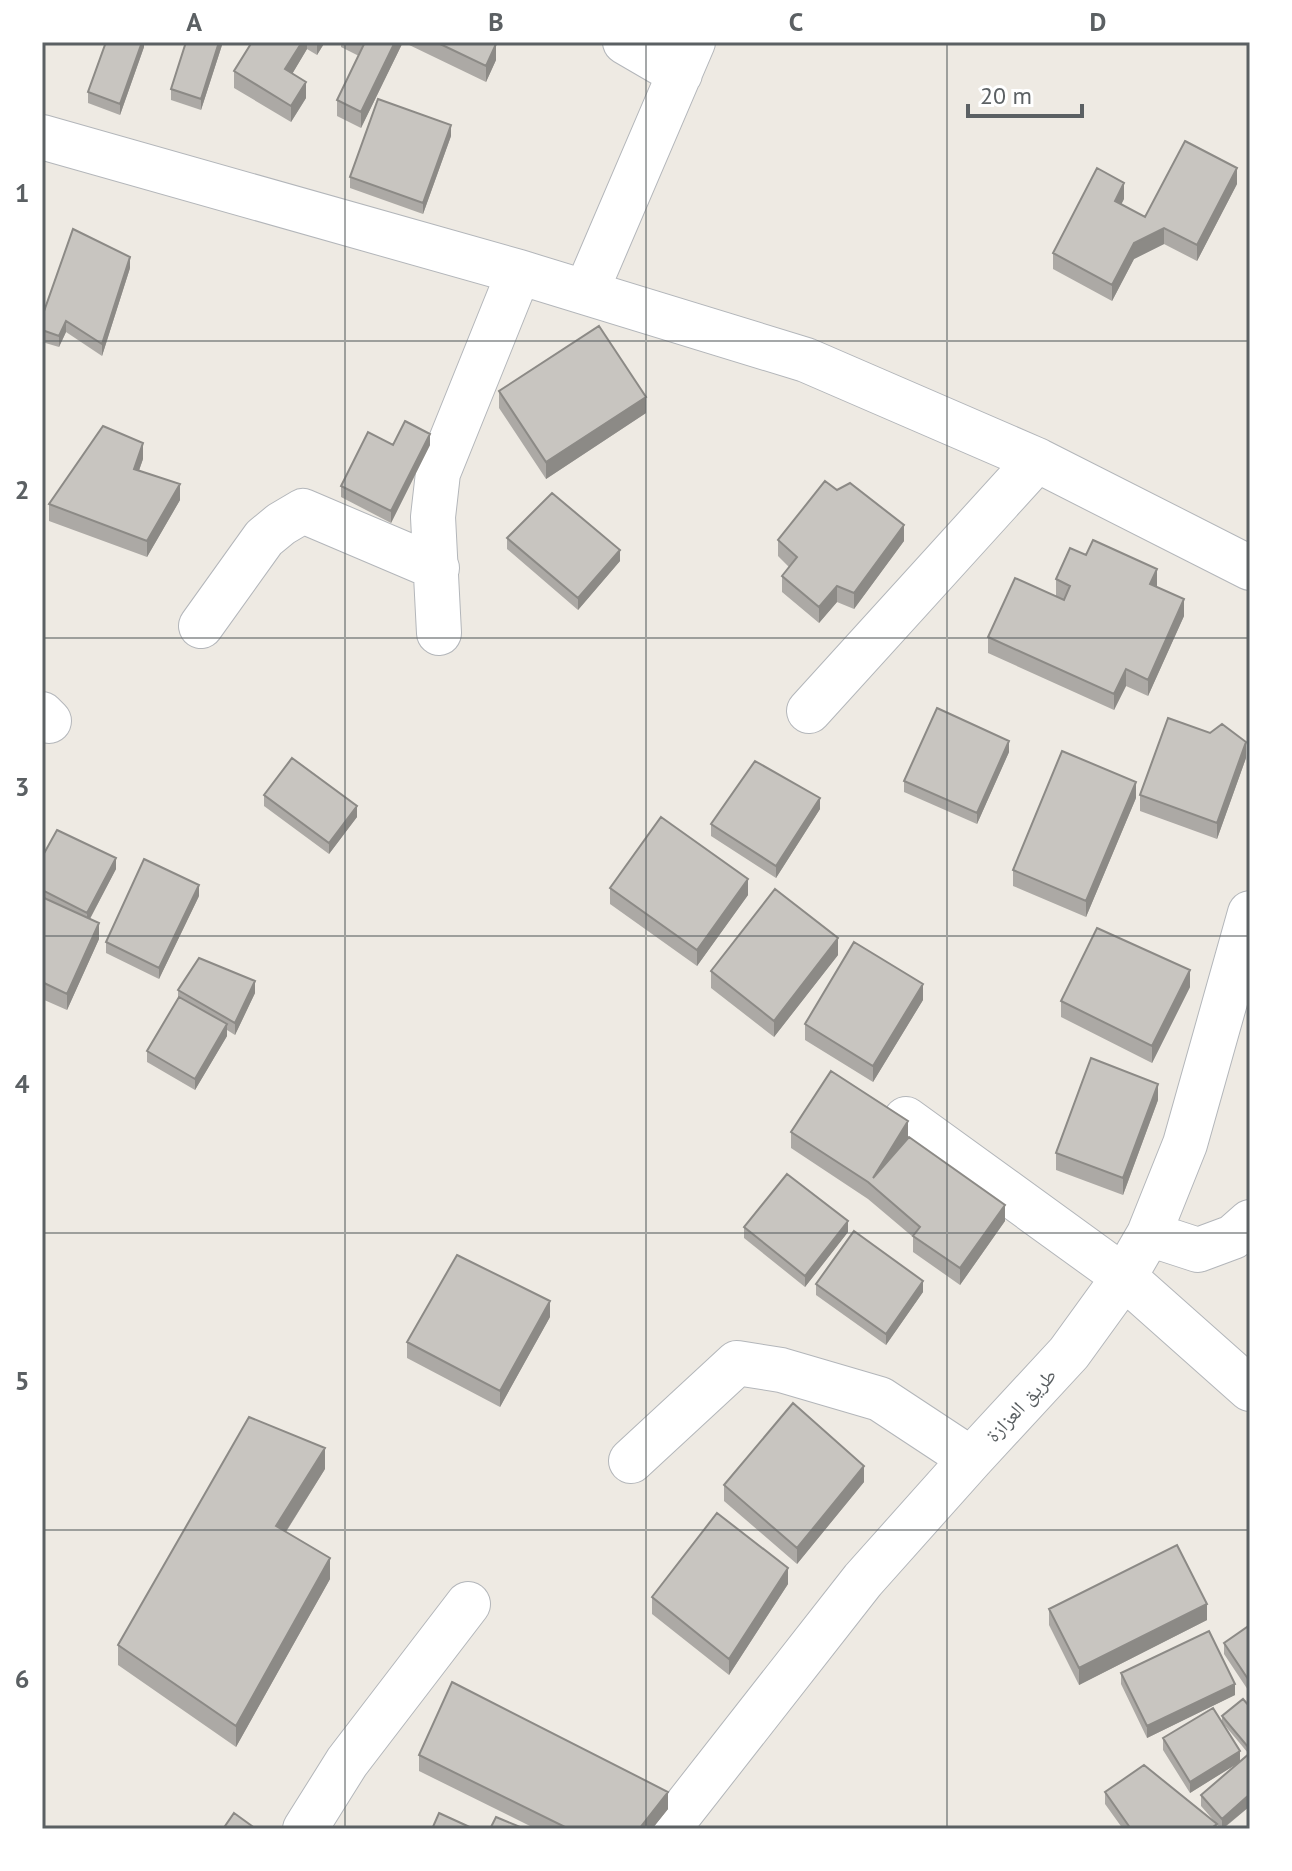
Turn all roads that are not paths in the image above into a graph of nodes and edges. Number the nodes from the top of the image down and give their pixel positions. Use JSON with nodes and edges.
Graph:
{"nodes":[{"id":1,"x":625,"y":42,"type":"edge"},
{"id":2,"x":687,"y":58,"type":"edge"},
{"id":3,"x":44,"y":145,"type":"edge"},
{"id":4,"x":519,"y":272,"type":"junction"},
{"id":5,"x":586,"y":292,"type":"junction"},
{"id":6,"x":1037,"y":460,"type":"junction"},
{"id":7,"x":437,"y":568,"type":"junction"},
{"id":8,"x":1250,"y":568,"type":"edge"},
{"id":9,"x":201,"y":626,"type":"dead end"},
{"id":10,"x":439,"y":633,"type":"dead end"},
{"id":11,"x":809,"y":711,"type":"dead end"},
{"id":12,"x":1250,"y":913,"type":"edge"},
{"id":13,"x":906,"y":1119,"type":"edge"},
{"id":14,"x":1250,"y":1222,"type":"edge"},
{"id":15,"x":1149,"y":1234,"type":"junction"},
{"id":16,"x":1124,"y":1277,"type":"junction"},
{"id":17,"x":1250,"y":1389,"type":"edge"},
{"id":18,"x":971,"y":1459,"type":"junction"},
{"id":19,"x":631,"y":1461,"type":"dead end"},
{"id":20,"x":468,"y":1604,"type":"dead end"},
{"id":21,"x":305,"y":1829,"type":"edge"},
{"id":22,"x":668,"y":1829,"type":"edge"}],
"edges":[{"from":1,"to":2,"type":"street"},
{"from":2,"to":5,"type":"street"},
{"from":3,"to":4,"type":"street"},
{"from":4,"to":5,"type":"street"},
{"from":4,"to":7,"type":"street"},
{"from":5,"to":6,"type":"street"},
{"from":6,"to":8,"type":"street"},
{"from":6,"to":11,"type":"street"},
{"from":7,"to":9,"type":"street"},
{"from":7,"to":10,"type":"street"},
{"from":12,"to":15,"type":"street","name":"طريق العزازة"},
{"from":13,"to":16,"type":"street"},
{"from":14,"to":15,"type":"street"},
{"from":15,"to":16,"type":"street","name":"طريق العزازة"},
{"from":16,"to":17,"type":"street"},
{"from":16,"to":18,"type":"street","name":"طريق العزازة"},
{"from":18,"to":19,"type":"street"},
{"from":18,"to":22,"type":"street","name":"طريق العزازة"},
{"from":20,"to":21,"type":"street"}]}
